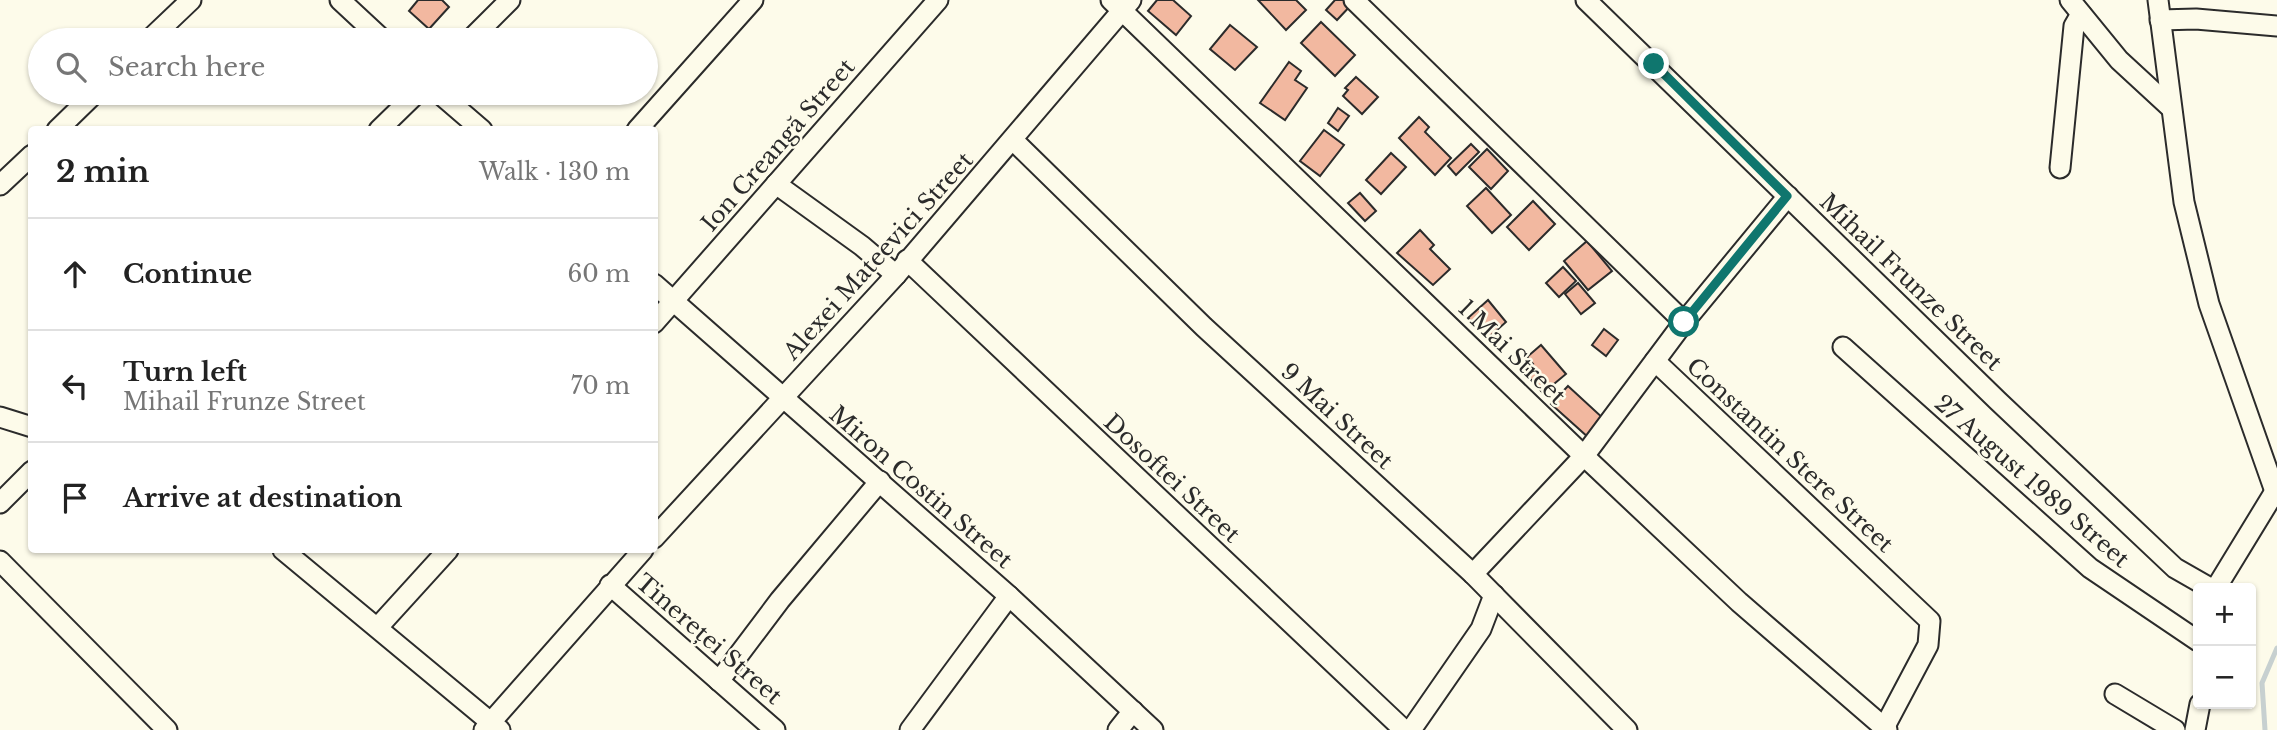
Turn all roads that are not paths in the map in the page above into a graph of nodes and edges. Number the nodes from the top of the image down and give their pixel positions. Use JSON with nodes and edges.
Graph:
{"nodes":[{"id":1,"x":191,"y":0,"type":"edge"},
{"id":2,"x":340,"y":0,"type":"edge"},
{"id":3,"x":510,"y":0,"type":"edge"},
{"id":4,"x":753,"y":0,"type":"edge"},
{"id":5,"x":938,"y":0,"type":"edge"},
{"id":6,"x":1354,"y":0,"type":"edge"},
{"id":7,"x":1586,"y":0,"type":"edge"},
{"id":8,"x":1122,"y":4,"type":"edge"},
{"id":9,"x":2076,"y":7,"type":"edge"},
{"id":10,"x":2159,"y":10,"type":"edge"},
{"id":11,"x":2277,"y":26,"type":"edge"},
{"id":12,"x":162,"y":28,"type":"edge"},
{"id":13,"x":370,"y":28,"type":"edge"},
{"id":14,"x":482,"y":28,"type":"edge"},
{"id":15,"x":83,"y":105,"type":"edge"},
{"id":16,"x":405,"y":105,"type":"edge"},
{"id":17,"x":453,"y":105,"type":"edge"},
{"id":18,"x":2170,"y":107,"type":"junction"},
{"id":19,"x":61,"y":126,"type":"edge"},
{"id":20,"x":383,"y":126,"type":"edge"},
{"id":21,"x":477,"y":126,"type":"edge"},
{"id":22,"x":641,"y":126,"type":"edge"},
{"id":23,"x":1013,"y":140,"type":"junction"},
{"id":24,"x":28,"y":159,"type":"edge"},
{"id":25,"x":2060,"y":168,"type":"dead end"},
{"id":26,"x":776,"y":184,"type":"junction"},
{"id":27,"x":0,"y":185,"type":"edge"},
{"id":28,"x":1787,"y":196,"type":"junction"},
{"id":29,"x":901,"y":268,"type":"junction"},
{"id":30,"x":658,"y":288,"type":"edge"},
{"id":31,"x":674,"y":302,"type":"junction"},
{"id":32,"x":658,"y":319,"type":"edge"},
{"id":33,"x":1684,"y":322,"type":"junction"},
{"id":34,"x":1843,"y":347,"type":"dead end"},
{"id":35,"x":1655,"y":361,"type":"junction"},
{"id":36,"x":783,"y":400,"type":"junction"},
{"id":37,"x":0,"y":417,"type":"edge"},
{"id":38,"x":28,"y":426,"type":"edge"},
{"id":39,"x":1584,"y":456,"type":"junction"},
{"id":40,"x":28,"y":475,"type":"edge"},
{"id":41,"x":880,"y":481,"type":"junction"},
{"id":42,"x":2275,"y":495,"type":"edge"},
{"id":43,"x":0,"y":503,"type":"edge"},
{"id":44,"x":658,"y":534,"type":"edge"},
{"id":45,"x":287,"y":553,"type":"edge"},
{"id":46,"x":445,"y":553,"type":"edge"},
{"id":47,"x":640,"y":553,"type":"edge"},
{"id":48,"x":0,"y":561,"type":"edge"},
{"id":49,"x":1473,"y":574,"type":"junction"},
{"id":50,"x":2201,"y":583,"type":"edge"},
{"id":51,"x":2219,"y":583,"type":"edge"},
{"id":52,"x":610,"y":585,"type":"junction"},
{"id":53,"x":1494,"y":595,"type":"junction"},
{"id":54,"x":1009,"y":596,"type":"junction"},
{"id":55,"x":377,"y":626,"type":"junction"},
{"id":56,"x":2193,"y":638,"type":"edge"},
{"id":57,"x":719,"y":681,"type":"junction"},
{"id":58,"x":2115,"y":694,"type":"dead end"},
{"id":59,"x":2199,"y":709,"type":"edge"},
{"id":60,"x":1133,"y":712,"type":"junction"},
{"id":61,"x":491,"y":727,"type":"edge"},
{"id":62,"x":1884,"y":729,"type":"edge"},
{"id":63,"x":167,"y":730,"type":"edge"},
{"id":64,"x":775,"y":730,"type":"edge"},
{"id":65,"x":910,"y":730,"type":"edge"},
{"id":66,"x":1118,"y":730,"type":"edge"},
{"id":67,"x":1153,"y":730,"type":"edge"},
{"id":68,"x":1404,"y":730,"type":"edge"},
{"id":69,"x":1411,"y":730,"type":"edge"},
{"id":70,"x":1627,"y":730,"type":"edge"},
{"id":71,"x":2175,"y":730,"type":"edge"},
{"id":72,"x":2195,"y":730,"type":"edge"}],
"edges":[{"from":1,"to":12,"type":"street"},
{"from":2,"to":13,"type":"street"},
{"from":3,"to":14,"type":"street"},
{"from":4,"to":22,"type":"street"},
{"from":5,"to":26,"type":"street","name":"Ion Creangă Street"},
{"from":6,"to":33,"type":"street"},
{"from":7,"to":28,"type":"street","name":"Mihail Frunze Street"},
{"from":8,"to":23,"type":"street","name":"Alexei Mateevici Street"},
{"from":8,"to":39,"type":"street","name":"1 Mai Street"},
{"from":9,"to":18,"type":"street"},
{"from":9,"to":25,"type":"street"},
{"from":10,"to":11,"type":"street"},
{"from":10,"to":18,"type":"street"},
{"from":15,"to":19,"type":"street"},
{"from":16,"to":20,"type":"street"},
{"from":17,"to":21,"type":"street"},
{"from":18,"to":42,"type":"street"},
{"from":23,"to":29,"type":"street","name":"Alexei Mateevici Street"},
{"from":23,"to":49,"type":"street","name":"9 Mai Street"},
{"from":24,"to":27,"type":"street"},
{"from":26,"to":29,"type":"street","name":"Dosoftei Street"},
{"from":26,"to":31,"type":"street","name":"Ion Creangă Street"},
{"from":28,"to":33,"type":"street","name":"Constantin Stere Street"},
{"from":28,"to":50,"type":"street","name":"Mihail Frunze Street"},
{"from":29,"to":36,"type":"street","name":"Alexei Mateevici Street"},
{"from":29,"to":68,"type":"street","name":"Dosoftei Street"},
{"from":30,"to":31,"type":"street","name":"Miron Costin Street"},
{"from":31,"to":32,"type":"street","name":"Ion Creangă Street"},
{"from":31,"to":36,"type":"street","name":"Miron Costin Street"},
{"from":33,"to":35,"type":"street","name":"Constantin Stere Street"},
{"from":34,"to":56,"type":"street","name":"27 August 1989 Street"},
{"from":35,"to":39,"type":"street"},
{"from":35,"to":62,"type":"street","name":"Constantin Stere Street"},
{"from":36,"to":41,"type":"street","name":"Miron Costin Street"},
{"from":36,"to":44,"type":"street","name":"Alexei Mateevici Street"},
{"from":37,"to":38,"type":"street"},
{"from":39,"to":49,"type":"street"},
{"from":39,"to":62,"type":"street","name":"1 Mai Street"},
{"from":40,"to":43,"type":"street"},
{"from":41,"to":54,"type":"street","name":"Miron Costin Street"},
{"from":41,"to":57,"type":"street"},
{"from":42,"to":51,"type":"street"},
{"from":45,"to":55,"type":"street"},
{"from":46,"to":55,"type":"street"},
{"from":47,"to":52,"type":"street"},
{"from":48,"to":63,"type":"street"},
{"from":49,"to":53,"type":"street","name":"9 Mai Street"},
{"from":52,"to":57,"type":"street","name":"Tinereței Street"},
{"from":52,"to":61,"type":"street"},
{"from":53,"to":69,"type":"street"},
{"from":53,"to":70,"type":"street","name":"9 Mai Street"},
{"from":54,"to":60,"type":"street","name":"Miron Costin Street"},
{"from":54,"to":65,"type":"street"},
{"from":55,"to":61,"type":"street"},
{"from":57,"to":64,"type":"street","name":"Tinereței Street"},
{"from":58,"to":71,"type":"street"},
{"from":59,"to":72,"type":"street"},
{"from":60,"to":66,"type":"street"},
{"from":60,"to":67,"type":"street","name":"Miron Costin Street"}]}
